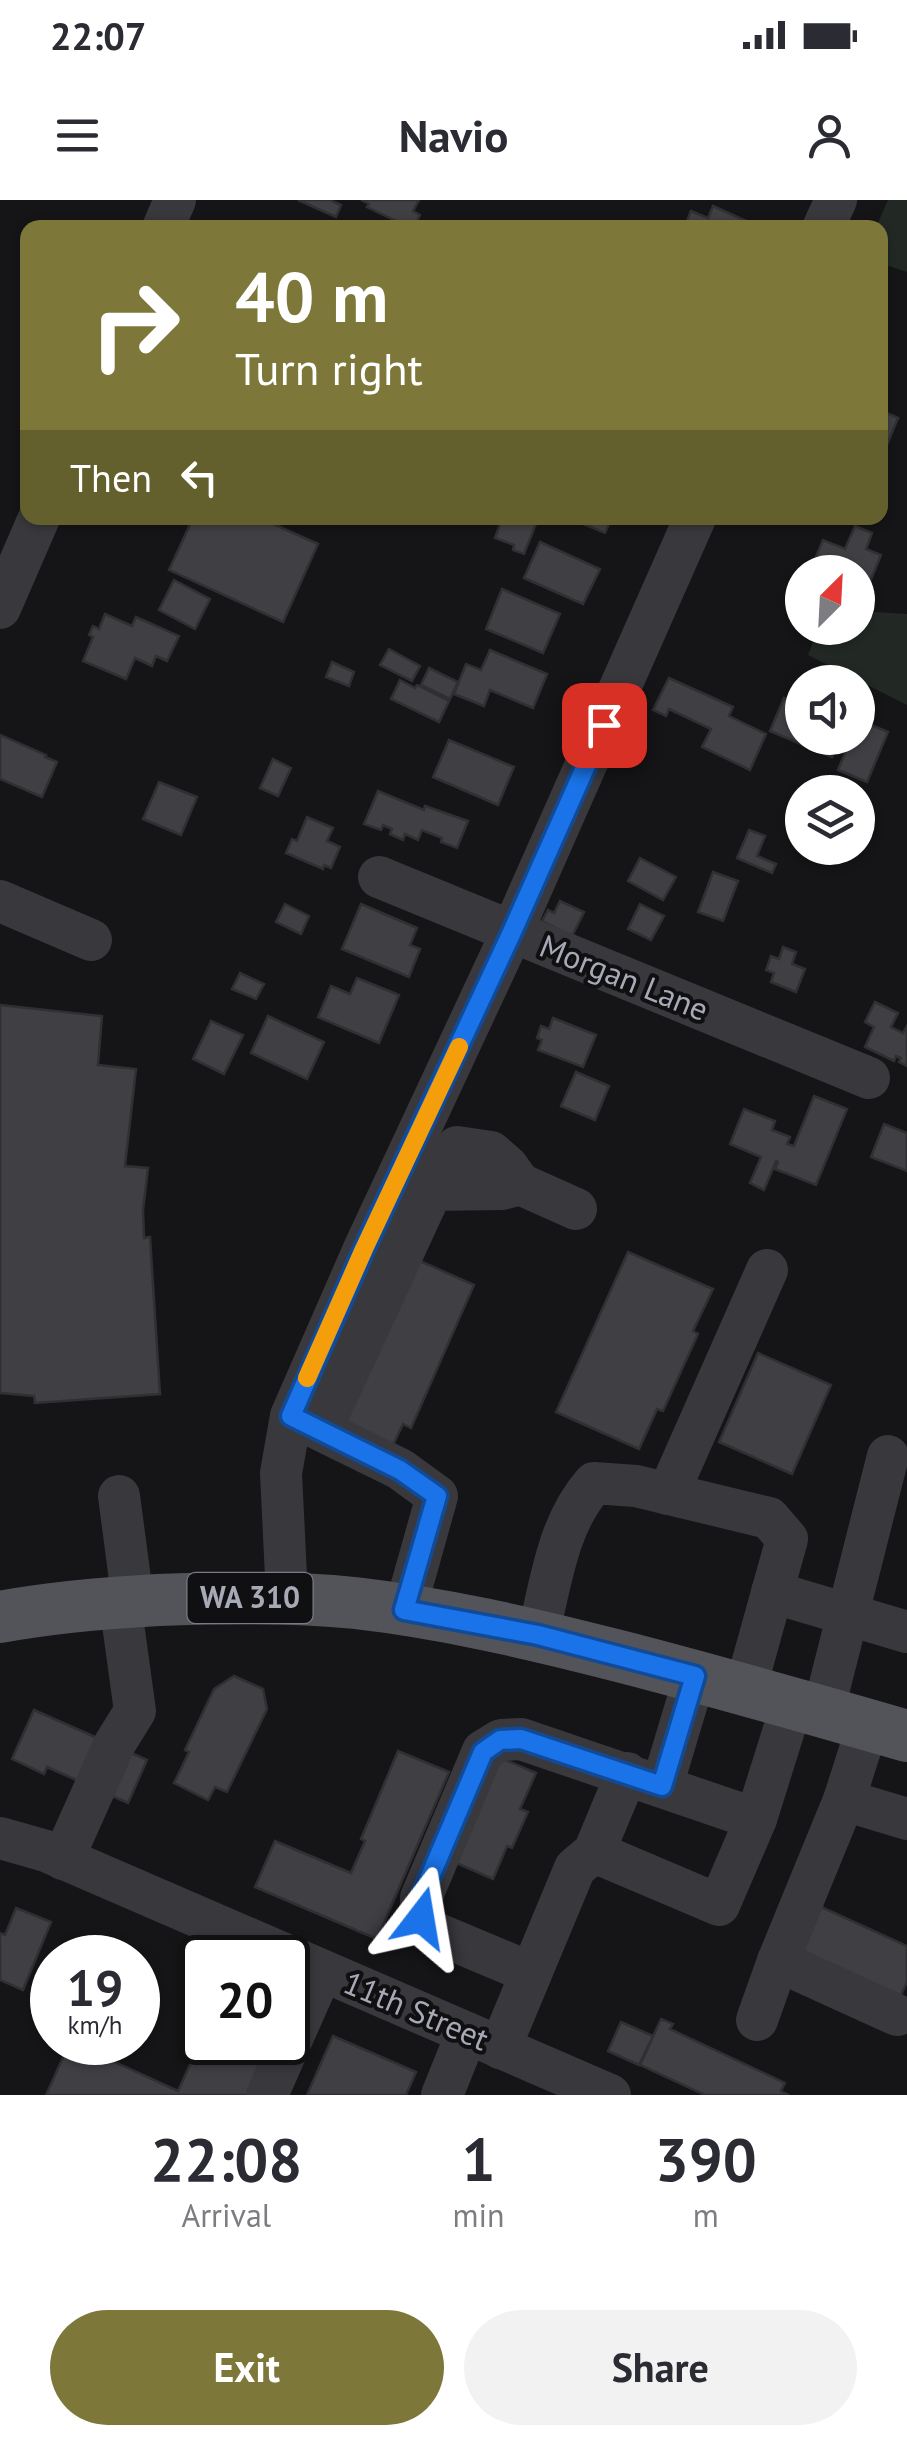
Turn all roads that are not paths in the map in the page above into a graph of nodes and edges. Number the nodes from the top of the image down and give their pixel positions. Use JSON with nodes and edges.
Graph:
{"nodes":[{"id":1,"x":35,"y":525,"type":"edge"},
{"id":2,"x":692,"y":525,"type":"edge"},
{"id":3,"x":0,"y":608,"type":"edge"},
{"id":4,"x":379,"y":877,"type":"dead end"},
{"id":5,"x":0,"y":900,"type":"edge"},
{"id":6,"x":512,"y":932,"type":"junction"},
{"id":7,"x":91,"y":940,"type":"dead end"},
{"id":8,"x":869,"y":1078,"type":"dead end"},
{"id":9,"x":576,"y":1210,"type":"dead end"},
{"id":10,"x":767,"y":1270,"type":"dead end"},
{"id":11,"x":306,"y":1423,"type":"junction"},
{"id":12,"x":888,"y":1456,"type":"dead end"},
{"id":13,"x":668,"y":1494,"type":"junction"},
{"id":14,"x":119,"y":1496,"type":"dead end"},
{"id":15,"x":772,"y":1592,"type":"junction"},
{"id":16,"x":287,"y":1597,"type":"junction"},
{"id":17,"x":126,"y":1602,"type":"junction"},
{"id":18,"x":404,"y":1610,"type":"junction"},
{"id":19,"x":848,"y":1614,"type":"junction"},
{"id":20,"x":0,"y":1617,"type":"edge"},
{"id":21,"x":907,"y":1632,"type":"edge"},
{"id":22,"x":538,"y":1635,"type":"junction"},
{"id":23,"x":695,"y":1676,"type":"junction"},
{"id":24,"x":850,"y":1719,"type":"edge"},
{"id":25,"x":644,"y":1779,"type":"junction"},
{"id":26,"x":844,"y":1800,"type":"junction"},
{"id":27,"x":756,"y":1819,"type":"junction"},
{"id":28,"x":907,"y":1819,"type":"edge"},
{"id":29,"x":0,"y":1838,"type":"edge"},
{"id":30,"x":594,"y":1852,"type":"junction"},
{"id":31,"x":63,"y":1859,"type":"junction"},
{"id":32,"x":778,"y":1961,"type":"junction"},
{"id":33,"x":531,"y":1972,"type":"junction"},
{"id":34,"x":333,"y":1976,"type":"junction"},
{"id":35,"x":897,"y":2015,"type":"dead end"},
{"id":36,"x":758,"y":2020,"type":"dead end"},
{"id":37,"x":484,"y":2040,"type":"junction"},
{"id":38,"x":268,"y":2095,"type":"edge"},
{"id":39,"x":298,"y":2095,"type":"edge"},
{"id":40,"x":442,"y":2095,"type":"edge"},
{"id":41,"x":610,"y":2095,"type":"edge"}],
"edges":[{"from":1,"to":3,"type":"street"},
{"from":2,"to":6,"type":"street"},
{"from":4,"to":6,"type":"street","name":"Morgan Lane"},
{"from":5,"to":7,"type":"street"},
{"from":6,"to":8,"type":"street","name":"Morgan Lane"},
{"from":6,"to":11,"type":"street"},
{"from":9,"to":11,"type":"street"},
{"from":10,"to":13,"type":"street"},
{"from":11,"to":16,"type":"street"},
{"from":11,"to":18,"type":"street"},
{"from":12,"to":19,"type":"street"},
{"from":13,"to":15,"type":"street"},
{"from":13,"to":22,"type":"street"},
{"from":14,"to":17,"type":"street"},
{"from":15,"to":19,"type":"street"},
{"from":15,"to":24,"type":"street"},
{"from":16,"to":17,"type":"main road","number":"WA 310"},
{"from":16,"to":18,"type":"main road","number":"WA 310"},
{"from":17,"to":20,"type":"main road","number":"WA 310"},
{"from":17,"to":31,"type":"street"},
{"from":18,"to":22,"type":"main road","number":"WA 310"},
{"from":19,"to":21,"type":"street"},
{"from":19,"to":24,"type":"street"},
{"from":22,"to":23,"type":"main road","number":"WA 310"},
{"from":23,"to":24,"type":"main road","number":"WA 310"},
{"from":23,"to":25,"type":"street"},
{"from":24,"to":26,"type":"street"},
{"from":24,"to":27,"type":"street"},
{"from":25,"to":27,"type":"street"},
{"from":25,"to":30,"type":"street"},
{"from":25,"to":33,"type":"street"},
{"from":26,"to":28,"type":"street"},
{"from":26,"to":32,"type":"street"},
{"from":27,"to":30,"type":"street"},
{"from":29,"to":31,"type":"street","name":"11th Street"},
{"from":30,"to":33,"type":"street"},
{"from":31,"to":34,"type":"street","name":"11th Street"},
{"from":32,"to":35,"type":"street"},
{"from":32,"to":36,"type":"street"},
{"from":33,"to":37,"type":"street"},
{"from":34,"to":37,"type":"street","name":"11th Street"},
{"from":34,"to":38,"type":"street"},
{"from":34,"to":39,"type":"street"},
{"from":37,"to":40,"type":"street"},
{"from":37,"to":41,"type":"street","name":"11th Street"}]}
